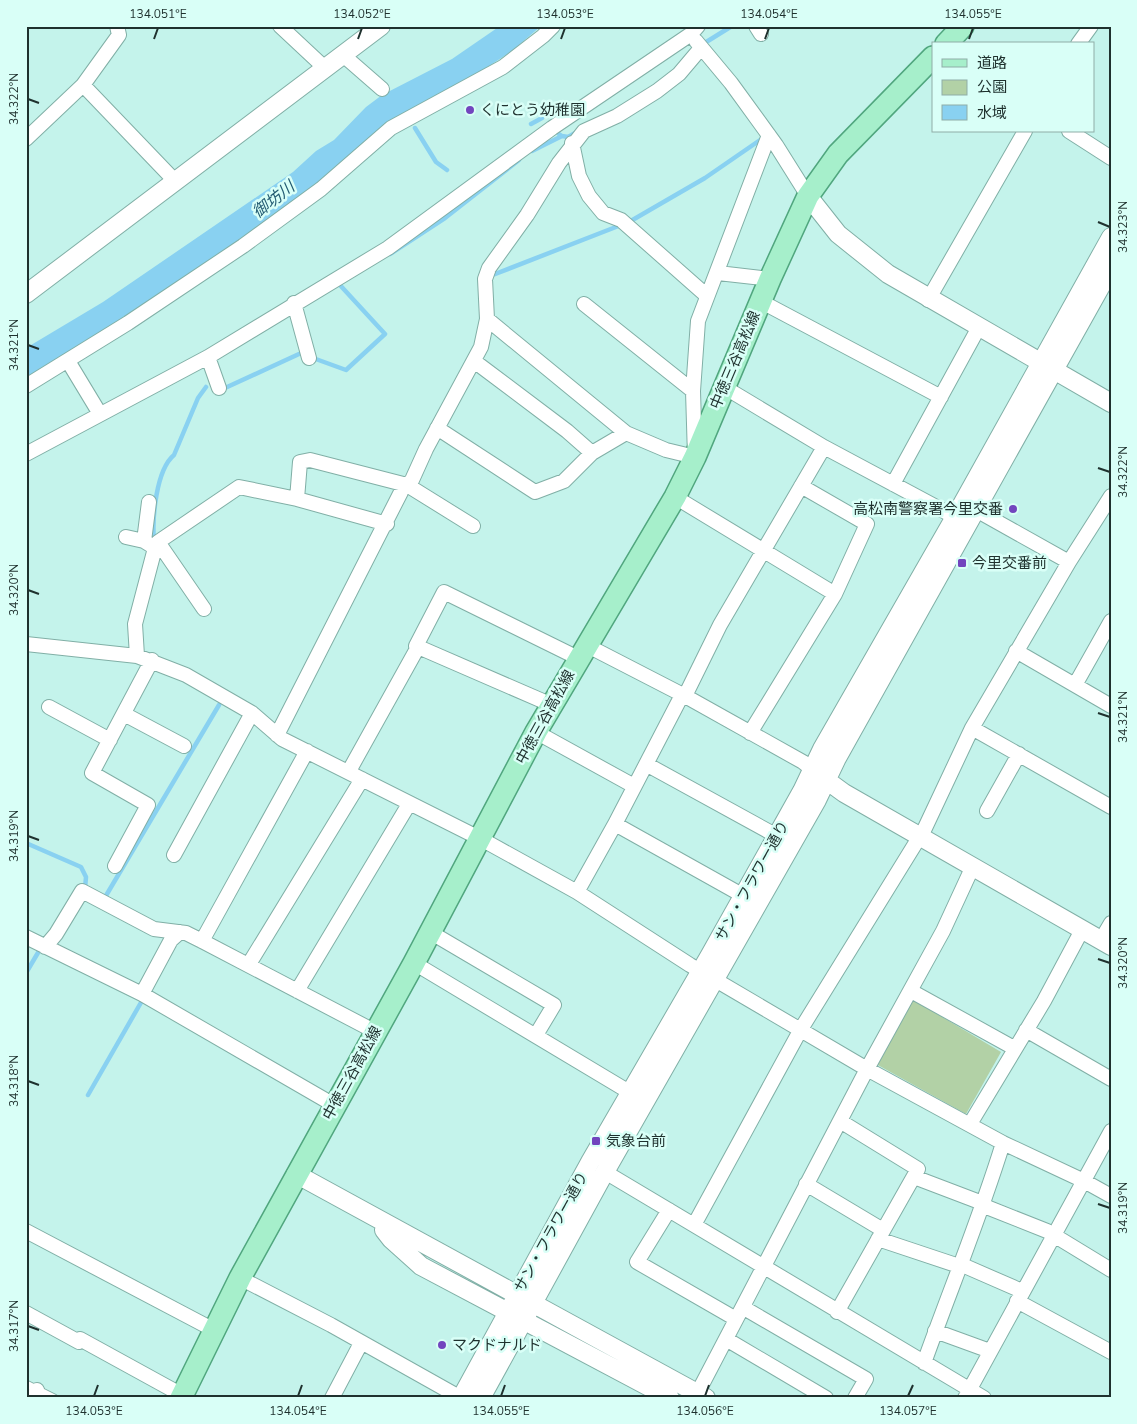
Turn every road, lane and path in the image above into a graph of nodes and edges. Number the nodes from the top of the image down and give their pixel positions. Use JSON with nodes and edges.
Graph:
{"nodes":[{"id":1,"x":117,"y":26,"type":"edge"},
{"id":2,"x":280,"y":26,"type":"edge"},
{"id":3,"x":381,"y":26,"type":"edge"},
{"id":4,"x":552,"y":26,"type":"edge"},
{"id":5,"x":963,"y":26,"type":"edge"},
{"id":6,"x":1091,"y":26,"type":"edge"},
{"id":7,"x":695,"y":30,"type":"edge"},
{"id":8,"x":948,"y":42,"type":"edge"},
{"id":9,"x":1079,"y":42,"type":"edge"},
{"id":10,"x":701,"y":48,"type":"junction"},
{"id":11,"x":343,"y":55,"type":"junction"},
{"id":12,"x":932,"y":57,"type":"edge"},
{"id":13,"x":326,"y":68,"type":"junction"},
{"id":14,"x":83,"y":85,"type":"junction"},
{"id":15,"x":382,"y":89,"type":"dead end"},
{"id":16,"x":587,"y":104,"type":"junction"},
{"id":17,"x":593,"y":126,"type":"junction"},
{"id":18,"x":1024,"y":132,"type":"edge"},
{"id":19,"x":1071,"y":132,"type":"edge"},
{"id":20,"x":769,"y":135,"type":"junction"},
{"id":21,"x":27,"y":137,"type":"edge"},
{"id":22,"x":572,"y":144,"type":"junction"},
{"id":23,"x":1111,"y":158,"type":"edge"},
{"id":24,"x":176,"y":182,"type":"junction"},
{"id":25,"x":808,"y":196,"type":"junction"},
{"id":26,"x":1111,"y":237,"type":"edge"},
{"id":27,"x":1111,"y":268,"type":"edge"},
{"id":28,"x":718,"y":273,"type":"junction"},
{"id":29,"x":770,"y":278,"type":"junction"},
{"id":30,"x":26,"y":294,"type":"edge"},
{"id":31,"x":707,"y":296,"type":"junction"},
{"id":32,"x":928,"y":300,"type":"junction"},
{"id":33,"x":760,"y":301,"type":"junction"},
{"id":34,"x":294,"y":303,"type":"junction"},
{"id":35,"x":584,"y":304,"type":"dead end"},
{"id":36,"x":487,"y":319,"type":"junction"},
{"id":37,"x":979,"y":327,"type":"junction"},
{"id":38,"x":208,"y":356,"type":"junction"},
{"id":39,"x":309,"y":358,"type":"dead end"},
{"id":40,"x":68,"y":361,"type":"junction"},
{"id":41,"x":474,"y":361,"type":"junction"},
{"id":42,"x":1048,"y":367,"type":"junction"},
{"id":43,"x":26,"y":386,"type":"edge"},
{"id":44,"x":219,"y":388,"type":"dead end"},
{"id":45,"x":724,"y":388,"type":"junction"},
{"id":46,"x":693,"y":391,"type":"junction"},
{"id":47,"x":941,"y":397,"type":"junction"},
{"id":48,"x":1111,"y":403,"type":"edge"},
{"id":49,"x":100,"y":414,"type":"junction"},
{"id":50,"x":437,"y":428,"type":"junction"},
{"id":51,"x":626,"y":433,"type":"junction"},
{"id":52,"x":824,"y":447,"type":"junction"},
{"id":53,"x":26,"y":454,"type":"edge"},
{"id":54,"x":592,"y":454,"type":"junction"},
{"id":55,"x":695,"y":457,"type":"junction"},
{"id":56,"x":894,"y":484,"type":"junction"},
{"id":57,"x":407,"y":486,"type":"junction"},
{"id":58,"x":801,"y":486,"type":"junction"},
{"id":59,"x":675,"y":497,"type":"junction"},
{"id":60,"x":297,"y":499,"type":"junction"},
{"id":61,"x":149,"y":502,"type":"dead end"},
{"id":62,"x":1109,"y":505,"type":"edge"},
{"id":63,"x":965,"y":510,"type":"junction"},
{"id":64,"x":387,"y":524,"type":"junction"},
{"id":65,"x":473,"y":526,"type":"dead end"},
{"id":66,"x":126,"y":537,"type":"dead end"},
{"id":67,"x":152,"y":544,"type":"junction"},
{"id":68,"x":764,"y":551,"type":"junction"},
{"id":69,"x":1069,"y":562,"type":"junction"},
{"id":70,"x":835,"y":594,"type":"junction"},
{"id":71,"x":204,"y":609,"type":"dead end"},
{"id":72,"x":1111,"y":621,"type":"edge"},
{"id":73,"x":26,"y":644,"type":"edge"},
{"id":74,"x":418,"y":647,"type":"junction"},
{"id":75,"x":582,"y":652,"type":"junction"},
{"id":76,"x":1016,"y":652,"type":"junction"},
{"id":77,"x":137,"y":656,"type":"junction"},
{"id":78,"x":152,"y":660,"type":"junction"},
{"id":79,"x":1075,"y":685,"type":"junction"},
{"id":80,"x":683,"y":695,"type":"junction"},
{"id":81,"x":552,"y":705,"type":"junction"},
{"id":82,"x":1111,"y":706,"type":"edge"},
{"id":83,"x":49,"y":707,"type":"dead end"},
{"id":84,"x":252,"y":713,"type":"junction"},
{"id":85,"x":124,"y":714,"type":"junction"},
{"id":86,"x":972,"y":728,"type":"junction"},
{"id":87,"x":536,"y":732,"type":"junction"},
{"id":88,"x":750,"y":733,"type":"junction"},
{"id":89,"x":277,"y":735,"type":"junction"},
{"id":90,"x":110,"y":740,"type":"junction"},
{"id":91,"x":184,"y":746,"type":"dead end"},
{"id":92,"x":307,"y":751,"type":"junction"},
{"id":93,"x":1019,"y":754,"type":"junction"},
{"id":94,"x":646,"y":764,"type":"junction"},
{"id":95,"x":349,"y":771,"type":"junction"},
{"id":96,"x":820,"y":775,"type":"junction"},
{"id":97,"x":362,"y":778,"type":"junction"},
{"id":98,"x":634,"y":786,"type":"junction"},
{"id":99,"x":409,"y":804,"type":"junction"},
{"id":100,"x":1111,"y":807,"type":"edge"},
{"id":101,"x":987,"y":811,"type":"dead end"},
{"id":102,"x":615,"y":824,"type":"junction"},
{"id":103,"x":777,"y":836,"type":"junction"},
{"id":104,"x":920,"y":836,"type":"junction"},
{"id":105,"x":479,"y":838,"type":"junction"},
{"id":106,"x":174,"y":855,"type":"dead end"},
{"id":107,"x":115,"y":866,"type":"dead end"},
{"id":108,"x":973,"y":866,"type":"junction"},
{"id":109,"x":577,"y":892,"type":"junction"},
{"id":110,"x":742,"y":895,"type":"junction"},
{"id":111,"x":1111,"y":923,"type":"edge"},
{"id":112,"x":1082,"y":930,"type":"junction"},
{"id":113,"x":180,"y":932,"type":"junction"},
{"id":114,"x":430,"y":932,"type":"junction"},
{"id":115,"x":26,"y":937,"type":"edge"},
{"id":116,"x":202,"y":941,"type":"junction"},
{"id":117,"x":1106,"y":943,"type":"edge"},
{"id":118,"x":45,"y":947,"type":"junction"},
{"id":119,"x":414,"y":962,"type":"junction"},
{"id":120,"x":248,"y":964,"type":"junction"},
{"id":121,"x":708,"y":975,"type":"junction"},
{"id":122,"x":911,"y":990,"type":"junction"},
{"id":123,"x":297,"y":991,"type":"junction"},
{"id":124,"x":142,"y":994,"type":"junction"},
{"id":125,"x":801,"y":1029,"type":"junction"},
{"id":126,"x":1026,"y":1030,"type":"junction"},
{"id":127,"x":374,"y":1031,"type":"junction"},
{"id":128,"x":536,"y":1035,"type":"junction"},
{"id":129,"x":1014,"y":1048,"type":"junction"},
{"id":130,"x":867,"y":1069,"type":"junction"},
{"id":131,"x":1111,"y":1079,"type":"edge"},
{"id":132,"x":632,"y":1093,"type":"junction"},
{"id":133,"x":334,"y":1105,"type":"junction"},
{"id":134,"x":840,"y":1121,"type":"junction"},
{"id":135,"x":970,"y":1124,"type":"junction"},
{"id":136,"x":1111,"y":1131,"type":"edge"},
{"id":137,"x":1003,"y":1143,"type":"junction"},
{"id":138,"x":605,"y":1172,"type":"junction"},
{"id":139,"x":296,"y":1174,"type":"junction"},
{"id":140,"x":914,"y":1177,"type":"junction"},
{"id":141,"x":1084,"y":1181,"type":"junction"},
{"id":142,"x":806,"y":1184,"type":"junction"},
{"id":143,"x":1111,"y":1196,"type":"edge"},
{"id":144,"x":984,"y":1205,"type":"junction"},
{"id":145,"x":669,"y":1210,"type":"junction"},
{"id":146,"x":694,"y":1225,"type":"junction"},
{"id":147,"x":26,"y":1232,"type":"edge"},
{"id":148,"x":880,"y":1234,"type":"junction"},
{"id":149,"x":1053,"y":1235,"type":"junction"},
{"id":150,"x":959,"y":1265,"type":"junction"},
{"id":151,"x":762,"y":1266,"type":"junction"},
{"id":152,"x":1111,"y":1270,"type":"edge"},
{"id":153,"x":240,"y":1278,"type":"junction"},
{"id":154,"x":1020,"y":1296,"type":"junction"},
{"id":155,"x":512,"y":1303,"type":"junction"},
{"id":156,"x":528,"y":1311,"type":"junction"},
{"id":157,"x":837,"y":1312,"type":"junction"},
{"id":158,"x":26,"y":1313,"type":"edge"},
{"id":159,"x":740,"y":1313,"type":"junction"},
{"id":160,"x":214,"y":1330,"type":"junction"},
{"id":161,"x":935,"y":1331,"type":"junction"},
{"id":162,"x":726,"y":1338,"type":"junction"},
{"id":163,"x":361,"y":1343,"type":"junction"},
{"id":164,"x":990,"y":1351,"type":"junction"},
{"id":165,"x":1111,"y":1352,"type":"edge"},
{"id":166,"x":924,"y":1363,"type":"junction"},
{"id":167,"x":32,"y":1391,"type":"edge"},
{"id":168,"x":967,"y":1393,"type":"edge"},
{"id":169,"x":700,"y":1396,"type":"edge"},
{"id":170,"x":181,"y":1397,"type":"edge"},
{"id":171,"x":54,"y":1398,"type":"edge"},
{"id":172,"x":332,"y":1398,"type":"edge"},
{"id":173,"x":461,"y":1398,"type":"edge"},
{"id":174,"x":482,"y":1398,"type":"edge"},
{"id":175,"x":670,"y":1398,"type":"edge"},
{"id":176,"x":826,"y":1398,"type":"edge"},
{"id":177,"x":855,"y":1398,"type":"edge"},
{"id":178,"x":984,"y":1398,"type":"edge"}],
"edges":[{"from":1,"to":14,"type":"street"},
{"from":2,"to":13,"type":"street"},
{"from":3,"to":11,"type":"street"},
{"from":4,"to":40,"type":"street"},
{"from":5,"to":8,"type":"main road"},
{"from":6,"to":9,"type":"street"},
{"from":7,"to":10,"type":"street"},
{"from":7,"to":16,"type":"street"},
{"from":10,"to":17,"type":"street"},
{"from":10,"to":20,"type":"street"},
{"from":11,"to":13,"type":"street"},
{"from":11,"to":15,"type":"street"},
{"from":12,"to":25,"type":"main road","name":"中徳三谷高松線"},
{"from":13,"to":24,"type":"street"},
{"from":14,"to":21,"type":"street"},
{"from":14,"to":24,"type":"street"},
{"from":16,"to":17,"type":"street"},
{"from":16,"to":34,"type":"street"},
{"from":17,"to":22,"type":"street"},
{"from":18,"to":32,"type":"street"},
{"from":19,"to":23,"type":"street"},
{"from":20,"to":25,"type":"street"},
{"from":20,"to":28,"type":"street"},
{"from":22,"to":31,"type":"street"},
{"from":22,"to":36,"type":"street"},
{"from":24,"to":30,"type":"street"},
{"from":25,"to":29,"type":"main road","name":"中徳三谷高松線"},
{"from":25,"to":32,"type":"street"},
{"from":26,"to":42,"type":"street"},
{"from":27,"to":42,"type":"street"},
{"from":28,"to":29,"type":"street"},
{"from":28,"to":31,"type":"street"},
{"from":29,"to":33,"type":"main road","name":"中徳三谷高松線"},
{"from":31,"to":46,"type":"street"},
{"from":32,"to":37,"type":"street"},
{"from":33,"to":45,"type":"main road","name":"中徳三谷高松線"},
{"from":33,"to":47,"type":"street"},
{"from":34,"to":38,"type":"street"},
{"from":34,"to":39,"type":"street"},
{"from":35,"to":46,"type":"street"},
{"from":36,"to":41,"type":"street"},
{"from":36,"to":51,"type":"street"},
{"from":37,"to":42,"type":"street"},
{"from":37,"to":47,"type":"street"},
{"from":38,"to":44,"type":"street"},
{"from":38,"to":49,"type":"street"},
{"from":40,"to":43,"type":"street"},
{"from":40,"to":49,"type":"street"},
{"from":41,"to":50,"type":"street"},
{"from":41,"to":54,"type":"street"},
{"from":42,"to":48,"type":"street"},
{"from":42,"to":63,"type":"street","name":"サン・フラワー通り"},
{"from":45,"to":52,"type":"street"},
{"from":45,"to":55,"type":"main road","name":"中徳三谷高松線"},
{"from":46,"to":55,"type":"street"},
{"from":47,"to":56,"type":"street"},
{"from":49,"to":53,"type":"street"},
{"from":50,"to":54,"type":"street"},
{"from":50,"to":57,"type":"street"},
{"from":51,"to":54,"type":"street"},
{"from":51,"to":55,"type":"street"},
{"from":52,"to":56,"type":"street"},
{"from":52,"to":58,"type":"street"},
{"from":55,"to":59,"type":"main road","name":"中徳三谷高松線"},
{"from":56,"to":63,"type":"street"},
{"from":57,"to":60,"type":"street"},
{"from":57,"to":64,"type":"street"},
{"from":57,"to":65,"type":"street"},
{"from":58,"to":68,"type":"street"},
{"from":58,"to":70,"type":"street"},
{"from":59,"to":68,"type":"street"},
{"from":59,"to":75,"type":"main road","name":"中徳三谷高松線"},
{"from":60,"to":64,"type":"street"},
{"from":60,"to":67,"type":"street"},
{"from":61,"to":67,"type":"street"},
{"from":62,"to":69,"type":"street"},
{"from":63,"to":69,"type":"street"},
{"from":63,"to":96,"type":"street","name":"サン・フラワー通り"},
{"from":64,"to":89,"type":"street"},
{"from":66,"to":67,"type":"street"},
{"from":67,"to":71,"type":"street"},
{"from":67,"to":77,"type":"street"},
{"from":68,"to":70,"type":"street"},
{"from":68,"to":80,"type":"street"},
{"from":69,"to":76,"type":"street"},
{"from":70,"to":88,"type":"street"},
{"from":72,"to":79,"type":"street"},
{"from":73,"to":77,"type":"street"},
{"from":74,"to":75,"type":"street"},
{"from":74,"to":81,"type":"street"},
{"from":74,"to":95,"type":"street"},
{"from":75,"to":80,"type":"street"},
{"from":75,"to":81,"type":"main road","name":"中徳三谷高松線"},
{"from":76,"to":79,"type":"street"},
{"from":76,"to":86,"type":"street"},
{"from":77,"to":78,"type":"street"},
{"from":78,"to":84,"type":"street"},
{"from":78,"to":85,"type":"street"},
{"from":79,"to":82,"type":"street"},
{"from":80,"to":88,"type":"street"},
{"from":80,"to":94,"type":"street"},
{"from":81,"to":87,"type":"main road","name":"中徳三谷高松線"},
{"from":83,"to":90,"type":"street"},
{"from":84,"to":89,"type":"street"},
{"from":84,"to":106,"type":"street"},
{"from":85,"to":90,"type":"street"},
{"from":85,"to":91,"type":"street"},
{"from":86,"to":93,"type":"street"},
{"from":86,"to":104,"type":"street"},
{"from":87,"to":98,"type":"street"},
{"from":87,"to":105,"type":"main road","name":"中徳三谷高松線"},
{"from":88,"to":96,"type":"street"},
{"from":89,"to":92,"type":"street"},
{"from":90,"to":107,"type":"street"},
{"from":92,"to":95,"type":"street"},
{"from":92,"to":116,"type":"street"},
{"from":93,"to":100,"type":"street"},
{"from":93,"to":101,"type":"street"},
{"from":94,"to":98,"type":"street"},
{"from":94,"to":103,"type":"street"},
{"from":95,"to":97,"type":"street"},
{"from":96,"to":103,"type":"street","name":"サン・フラワー通り"},
{"from":96,"to":104,"type":"street"},
{"from":96,"to":121,"type":"street","name":"サン・フラワー通り"},
{"from":97,"to":99,"type":"street"},
{"from":97,"to":120,"type":"street"},
{"from":98,"to":102,"type":"street"},
{"from":99,"to":105,"type":"street"},
{"from":99,"to":123,"type":"street"},
{"from":102,"to":109,"type":"street"},
{"from":102,"to":110,"type":"street"},
{"from":103,"to":110,"type":"street","name":"サン・フラワー通り"},
{"from":104,"to":108,"type":"street"},
{"from":104,"to":125,"type":"street"},
{"from":105,"to":109,"type":"street"},
{"from":105,"to":114,"type":"main road","name":"中徳三谷高松線"},
{"from":108,"to":112,"type":"street"},
{"from":108,"to":122,"type":"street"},
{"from":109,"to":121,"type":"street"},
{"from":110,"to":121,"type":"street","name":"サン・フラワー通り"},
{"from":111,"to":117,"type":"street"},
{"from":112,"to":117,"type":"street"},
{"from":112,"to":126,"type":"street"},
{"from":113,"to":116,"type":"street"},
{"from":113,"to":118,"type":"street"},
{"from":113,"to":124,"type":"street"},
{"from":114,"to":119,"type":"main road","name":"中徳三谷高松線"},
{"from":114,"to":128,"type":"street"},
{"from":115,"to":118,"type":"street"},
{"from":116,"to":120,"type":"street"},
{"from":118,"to":124,"type":"street"},
{"from":119,"to":127,"type":"main road","name":"中徳三谷高松線"},
{"from":119,"to":128,"type":"street"},
{"from":120,"to":123,"type":"street"},
{"from":121,"to":125,"type":"street"},
{"from":121,"to":132,"type":"street","name":"サン・フラワー通り"},
{"from":121,"to":138,"type":"street","name":"サン・フラワー通り"},
{"from":122,"to":129,"type":"street"},
{"from":122,"to":130,"type":"street"},
{"from":123,"to":127,"type":"street"},
{"from":124,"to":133,"type":"street"},
{"from":125,"to":130,"type":"street"},
{"from":125,"to":146,"type":"street"},
{"from":126,"to":129,"type":"street"},
{"from":126,"to":131,"type":"street"},
{"from":127,"to":133,"type":"main road","name":"中徳三谷高松線"},
{"from":128,"to":132,"type":"street"},
{"from":129,"to":135,"type":"street"},
{"from":130,"to":134,"type":"street"},
{"from":130,"to":135,"type":"street"},
{"from":132,"to":155,"type":"street","name":"サン・フラワー通り"},
{"from":133,"to":139,"type":"main road","name":"中徳三谷高松線"},
{"from":134,"to":140,"type":"street"},
{"from":134,"to":142,"type":"street"},
{"from":135,"to":137,"type":"street"},
{"from":136,"to":141,"type":"street"},
{"from":137,"to":141,"type":"street"},
{"from":137,"to":144,"type":"street"},
{"from":138,"to":145,"type":"street"},
{"from":138,"to":156,"type":"street","name":"サン・フラワー通り"},
{"from":139,"to":153,"type":"main road","name":"中徳三谷高松線"},
{"from":139,"to":155,"type":"street"},
{"from":140,"to":144,"type":"street"},
{"from":140,"to":148,"type":"street"},
{"from":141,"to":143,"type":"street"},
{"from":141,"to":149,"type":"street"},
{"from":142,"to":148,"type":"street"},
{"from":142,"to":151,"type":"street"},
{"from":144,"to":149,"type":"street"},
{"from":144,"to":150,"type":"street"},
{"from":145,"to":146,"type":"street"},
{"from":145,"to":159,"type":"street"},
{"from":146,"to":151,"type":"street"},
{"from":147,"to":160,"type":"street"},
{"from":148,"to":150,"type":"street"},
{"from":148,"to":157,"type":"street"},
{"from":149,"to":152,"type":"street"},
{"from":149,"to":154,"type":"street"},
{"from":150,"to":154,"type":"street"},
{"from":150,"to":161,"type":"street"},
{"from":151,"to":157,"type":"street"},
{"from":151,"to":159,"type":"street"},
{"from":153,"to":160,"type":"main road","name":"中徳三谷高松線"},
{"from":153,"to":163,"type":"street"},
{"from":154,"to":164,"type":"street"},
{"from":154,"to":165,"type":"street"},
{"from":155,"to":156,"type":"street"},
{"from":155,"to":173,"type":"street","name":"サン・フラワー通り"},
{"from":156,"to":169,"type":"street"},
{"from":156,"to":174,"type":"street","name":"サン・フラワー通り"},
{"from":156,"to":175,"type":"street"},
{"from":157,"to":166,"type":"street"},
{"from":158,"to":170,"type":"street"},
{"from":159,"to":162,"type":"street"},
{"from":159,"to":177,"type":"street"},
{"from":160,"to":170,"type":"main road","name":"中徳三谷高松線"},
{"from":161,"to":164,"type":"street"},
{"from":161,"to":166,"type":"street"},
{"from":162,"to":169,"type":"street"},
{"from":162,"to":176,"type":"street"},
{"from":163,"to":172,"type":"street"},
{"from":163,"to":173,"type":"street"},
{"from":164,"to":168,"type":"street"},
{"from":166,"to":168,"type":"street"},
{"from":167,"to":171,"type":"lane"},
{"from":168,"to":178,"type":"street"}]}
